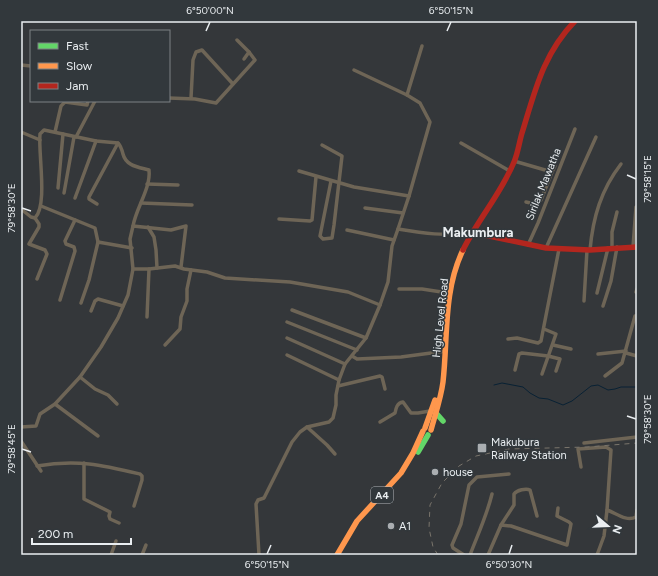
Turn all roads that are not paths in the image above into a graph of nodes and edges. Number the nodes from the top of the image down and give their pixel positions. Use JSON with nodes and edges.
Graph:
{"nodes":[{"id":1,"x":574,"y":21,"type":"edge"},
{"id":2,"x":236,"y":40,"type":"dead end"},
{"id":3,"x":422,"y":46,"type":"dead end"},
{"id":4,"x":249,"y":52,"type":"junction"},
{"id":5,"x":244,"y":59,"type":"dead end"},
{"id":6,"x":354,"y":70,"type":"dead end"},
{"id":7,"x":233,"y":84,"type":"junction"},
{"id":8,"x":532,"y":92,"type":"junction"},
{"id":9,"x":407,"y":95,"type":"junction"},
{"id":10,"x":170,"y":98,"type":"edge"},
{"id":11,"x":191,"y":98,"type":"junction"},
{"id":12,"x":65,"y":102,"type":"edge"},
{"id":13,"x":65,"y":102,"type":"edge"},
{"id":14,"x":88,"y":102,"type":"edge"},
{"id":15,"x":94,"y":102,"type":"edge"},
{"id":16,"x":575,"y":129,"type":"dead end"},
{"id":17,"x":21,"y":132,"type":"edge"},
{"id":18,"x":55,"y":132,"type":"junction"},
{"id":19,"x":63,"y":134,"type":"junction"},
{"id":20,"x":75,"y":137,"type":"junction"},
{"id":21,"x":596,"y":137,"type":"dead end"},
{"id":22,"x":40,"y":140,"type":"junction"},
{"id":23,"x":96,"y":141,"type":"junction"},
{"id":24,"x":118,"y":143,"type":"junction"},
{"id":25,"x":461,"y":143,"type":"dead end"},
{"id":26,"x":322,"y":145,"type":"dead end"},
{"id":27,"x":514,"y":161,"type":"junction"},
{"id":28,"x":621,"y":164,"type":"dead end"},
{"id":29,"x":555,"y":166,"type":"dead end"},
{"id":30,"x":508,"y":170,"type":"junction"},
{"id":31,"x":299,"y":171,"type":"dead end"},
{"id":32,"x":552,"y":172,"type":"junction"},
{"id":33,"x":316,"y":177,"type":"junction"},
{"id":34,"x":331,"y":181,"type":"junction"},
{"id":35,"x":147,"y":184,"type":"junction"},
{"id":36,"x":340,"y":184,"type":"junction"},
{"id":37,"x":178,"y":185,"type":"dead end"},
{"id":38,"x":58,"y":188,"type":"dead end"},
{"id":39,"x":64,"y":193,"type":"dead end"},
{"id":40,"x":409,"y":196,"type":"junction"},
{"id":41,"x":75,"y":198,"type":"dead end"},
{"id":42,"x":526,"y":202,"type":"dead end"},
{"id":43,"x":141,"y":203,"type":"junction"},
{"id":44,"x":97,"y":204,"type":"dead end"},
{"id":45,"x":192,"y":205,"type":"dead end"},
{"id":46,"x":41,"y":206,"type":"junction"},
{"id":47,"x":365,"y":208,"type":"dead end"},
{"id":48,"x":636,"y":208,"type":"edge"},
{"id":49,"x":21,"y":209,"type":"edge"},
{"id":50,"x":617,"y":212,"type":"dead end"},
{"id":51,"x":403,"y":213,"type":"junction"},
{"id":52,"x":35,"y":218,"type":"junction"},
{"id":53,"x":279,"y":219,"type":"dead end"},
{"id":54,"x":74,"y":220,"type":"junction"},
{"id":55,"x":133,"y":226,"type":"junction"},
{"id":56,"x":148,"y":227,"type":"junction"},
{"id":57,"x":398,"y":229,"type":"junction"},
{"id":58,"x":347,"y":230,"type":"dead end"},
{"id":59,"x":471,"y":232,"type":"junction"},
{"id":60,"x":394,"y":240,"type":"junction"},
{"id":61,"x":98,"y":242,"type":"junction"},
{"id":62,"x":528,"y":245,"type":"junction"},
{"id":63,"x":635,"y":247,"type":"edge"},
{"id":64,"x":132,"y":248,"type":"junction"},
{"id":65,"x":546,"y":248,"type":"junction"},
{"id":66,"x":612,"y":248,"type":"junction"},
{"id":67,"x":559,"y":249,"type":"junction"},
{"id":68,"x":589,"y":250,"type":"junction"},
{"id":69,"x":181,"y":267,"type":"junction"},
{"id":70,"x":157,"y":268,"type":"junction"},
{"id":71,"x":133,"y":269,"type":"junction"},
{"id":72,"x":149,"y":269,"type":"junction"},
{"id":73,"x":191,"y":270,"type":"junction"},
{"id":74,"x":37,"y":279,"type":"dead end"},
{"id":75,"x":398,"y":289,"type":"dead end"},
{"id":76,"x":448,"y":293,"type":"junction"},
{"id":77,"x":597,"y":293,"type":"dead end"},
{"id":78,"x":60,"y":300,"type":"dead end"},
{"id":79,"x":584,"y":301,"type":"dead end"},
{"id":80,"x":82,"y":303,"type":"dead end"},
{"id":81,"x":380,"y":305,"type":"junction"},
{"id":82,"x":123,"y":306,"type":"junction"},
{"id":83,"x":603,"y":306,"type":"dead end"},
{"id":84,"x":292,"y":310,"type":"dead end"},
{"id":85,"x":92,"y":312,"type":"dead end"},
{"id":86,"x":637,"y":316,"type":"edge"},
{"id":87,"x":147,"y":317,"type":"dead end"},
{"id":88,"x":287,"y":322,"type":"dead end"},
{"id":89,"x":544,"y":329,"type":"junction"},
{"id":90,"x":287,"y":338,"type":"dead end"},
{"id":91,"x":366,"y":338,"type":"junction"},
{"id":92,"x":508,"y":339,"type":"dead end"},
{"id":93,"x":165,"y":345,"type":"dead end"},
{"id":94,"x":553,"y":345,"type":"junction"},
{"id":95,"x":571,"y":349,"type":"dead end"},
{"id":96,"x":357,"y":350,"type":"junction"},
{"id":97,"x":445,"y":351,"type":"junction"},
{"id":98,"x":626,"y":352,"type":"junction"},
{"id":99,"x":287,"y":354,"type":"dead end"},
{"id":100,"x":598,"y":354,"type":"dead end"},
{"id":101,"x":352,"y":356,"type":"junction"},
{"id":102,"x":548,"y":356,"type":"junction"},
{"id":103,"x":637,"y":356,"type":"edge"},
{"id":104,"x":345,"y":364,"type":"junction"},
{"id":105,"x":515,"y":370,"type":"dead end"},
{"id":106,"x":556,"y":371,"type":"dead end"},
{"id":107,"x":542,"y":374,"type":"dead end"},
{"id":108,"x":80,"y":376,"type":"junction"},
{"id":109,"x":605,"y":376,"type":"dead end"},
{"id":110,"x":339,"y":380,"type":"junction"},
{"id":111,"x":338,"y":386,"type":"junction"},
{"id":112,"x":385,"y":389,"type":"dead end"},
{"id":113,"x":55,"y":404,"type":"junction"},
{"id":114,"x":117,"y":404,"type":"dead end"},
{"id":115,"x":434,"y":412,"type":"junction"},
{"id":116,"x":443,"y":421,"type":"dead end"},
{"id":117,"x":380,"y":422,"type":"dead end"},
{"id":118,"x":21,"y":427,"type":"edge"},
{"id":119,"x":307,"y":427,"type":"junction"},
{"id":120,"x":424,"y":429,"type":"junction"},
{"id":121,"x":430,"y":433,"type":"junction"},
{"id":122,"x":98,"y":436,"type":"dead end"},
{"id":123,"x":637,"y":437,"type":"edge"},
{"id":124,"x":21,"y":441,"type":"edge"},
{"id":125,"x":584,"y":443,"type":"dead end"},
{"id":126,"x":335,"y":454,"type":"dead end"},
{"id":127,"x":84,"y":463,"type":"junction"},
{"id":128,"x":37,"y":466,"type":"junction"},
{"id":129,"x":581,"y":467,"type":"dead end"},
{"id":130,"x":41,"y":471,"type":"dead end"},
{"id":131,"x":509,"y":474,"type":"dead end"},
{"id":132,"x":492,"y":494,"type":"dead end"},
{"id":133,"x":134,"y":506,"type":"dead end"},
{"id":134,"x":558,"y":508,"type":"dead end"},
{"id":135,"x":607,"y":510,"type":"junction"},
{"id":136,"x":637,"y":510,"type":"edge"},
{"id":137,"x":537,"y":516,"type":"dead end"},
{"id":138,"x":119,"y":523,"type":"dead end"},
{"id":139,"x":501,"y":525,"type":"junction"},
{"id":140,"x":116,"y":541,"type":"dead end"},
{"id":141,"x":146,"y":545,"type":"dead end"},
{"id":142,"x":111,"y":555,"type":"edge"},
{"id":143,"x":142,"y":555,"type":"edge"},
{"id":144,"x":259,"y":555,"type":"edge"},
{"id":145,"x":337,"y":555,"type":"edge"},
{"id":146,"x":340,"y":555,"type":"edge"},
{"id":147,"x":464,"y":555,"type":"edge"},
{"id":148,"x":470,"y":555,"type":"edge"},
{"id":149,"x":488,"y":555,"type":"edge"},
{"id":150,"x":597,"y":555,"type":"edge"}],
"edges":[{"from":1,"to":8,"type":"main road","name":"High Level Road","number":"A4"},
{"from":2,"to":4,"type":"street"},
{"from":3,"to":9,"type":"street"},
{"from":4,"to":5,"type":"street"},
{"from":4,"to":7,"type":"street"},
{"from":6,"to":9,"type":"street"},
{"from":7,"to":11,"type":"street"},
{"from":7,"to":11,"type":"street"},
{"from":8,"to":27,"type":"main road","name":"High Level Road","number":"A4"},
{"from":8,"to":30,"type":"main road","name":"High Level Road","number":"A4"},
{"from":9,"to":40,"type":"street"},
{"from":10,"to":11,"type":"street"},
{"from":12,"to":18,"type":"street"},
{"from":13,"to":14,"type":"street"},
{"from":15,"to":20,"type":"street"},
{"from":16,"to":62,"type":"street","name":"Sirilak Mawatha"},
{"from":17,"to":22,"type":"street"},
{"from":18,"to":19,"type":"street"},
{"from":18,"to":22,"type":"street"},
{"from":19,"to":20,"type":"street"},
{"from":19,"to":38,"type":"street"},
{"from":20,"to":23,"type":"street"},
{"from":20,"to":39,"type":"street"},
{"from":21,"to":65,"type":"street"},
{"from":22,"to":46,"type":"street"},
{"from":23,"to":24,"type":"street"},
{"from":23,"to":41,"type":"street"},
{"from":24,"to":35,"type":"street"},
{"from":24,"to":44,"type":"street"},
{"from":25,"to":30,"type":"street"},
{"from":26,"to":36,"type":"street"},
{"from":27,"to":32,"type":"street"},
{"from":27,"to":59,"type":"main road","name":"High Level Road","number":"A4"},
{"from":28,"to":68,"type":"street"},
{"from":29,"to":32,"type":"street"},
{"from":30,"to":59,"type":"main road","name":"High Level Road","number":"A4"},
{"from":31,"to":33,"type":"street"},
{"from":32,"to":42,"type":"street"},
{"from":33,"to":34,"type":"street"},
{"from":33,"to":53,"type":"street"},
{"from":34,"to":36,"type":"street"},
{"from":34,"to":36,"type":"street"},
{"from":35,"to":37,"type":"street"},
{"from":35,"to":43,"type":"street"},
{"from":36,"to":40,"type":"street"},
{"from":40,"to":51,"type":"street"},
{"from":43,"to":45,"type":"street"},
{"from":43,"to":55,"type":"street"},
{"from":46,"to":52,"type":"street"},
{"from":46,"to":54,"type":"street"},
{"from":47,"to":51,"type":"street"},
{"from":48,"to":63,"type":"street"},
{"from":49,"to":52,"type":"street"},
{"from":50,"to":66,"type":"street"},
{"from":51,"to":57,"type":"street"},
{"from":52,"to":74,"type":"street"},
{"from":54,"to":61,"type":"street"},
{"from":54,"to":78,"type":"street"},
{"from":55,"to":56,"type":"street"},
{"from":55,"to":64,"type":"street"},
{"from":56,"to":69,"type":"street"},
{"from":56,"to":70,"type":"street"},
{"from":57,"to":59,"type":"street"},
{"from":57,"to":60,"type":"street"},
{"from":58,"to":60,"type":"street"},
{"from":59,"to":62,"type":"main road"},
{"from":59,"to":76,"type":"main road","name":"High Level Road","number":"A4"},
{"from":59,"to":97,"type":"main road","name":"High Level Road","number":"A4"},
{"from":60,"to":81,"type":"street"},
{"from":61,"to":64,"type":"street"},
{"from":61,"to":80,"type":"street"},
{"from":62,"to":65,"type":"main road"},
{"from":63,"to":66,"type":"main road"},
{"from":64,"to":71,"type":"street"},
{"from":65,"to":67,"type":"main road"},
{"from":66,"to":68,"type":"main road"},
{"from":66,"to":77,"type":"street"},
{"from":66,"to":83,"type":"street"},
{"from":67,"to":68,"type":"main road"},
{"from":67,"to":89,"type":"street"},
{"from":68,"to":79,"type":"street"},
{"from":69,"to":70,"type":"street"},
{"from":69,"to":73,"type":"street"},
{"from":70,"to":72,"type":"street"},
{"from":71,"to":72,"type":"street"},
{"from":71,"to":82,"type":"street"},
{"from":72,"to":87,"type":"street"},
{"from":73,"to":81,"type":"street"},
{"from":73,"to":93,"type":"street"},
{"from":75,"to":76,"type":"street"},
{"from":76,"to":97,"type":"main road","name":"High Level Road","number":"A4"},
{"from":81,"to":91,"type":"street"},
{"from":82,"to":85,"type":"street"},
{"from":82,"to":108,"type":"street"},
{"from":84,"to":91,"type":"street"},
{"from":86,"to":98,"type":"street"},
{"from":88,"to":96,"type":"street"},
{"from":89,"to":92,"type":"street"},
{"from":89,"to":94,"type":"street"},
{"from":90,"to":104,"type":"street"},
{"from":91,"to":96,"type":"street"},
{"from":94,"to":95,"type":"street"},
{"from":94,"to":102,"type":"street"},
{"from":96,"to":101,"type":"street"},
{"from":97,"to":101,"type":"street"},
{"from":97,"to":115,"type":"main road","name":"High Level Road","number":"A4"},
{"from":98,"to":100,"type":"street"},
{"from":98,"to":103,"type":"street"},
{"from":98,"to":109,"type":"street"},
{"from":99,"to":110,"type":"street"},
{"from":101,"to":104,"type":"street"},
{"from":102,"to":105,"type":"street"},
{"from":102,"to":106,"type":"street"},
{"from":102,"to":107,"type":"street"},
{"from":104,"to":110,"type":"street"},
{"from":108,"to":113,"type":"street"},
{"from":108,"to":114,"type":"street"},
{"from":110,"to":111,"type":"street"},
{"from":111,"to":112,"type":"street"},
{"from":111,"to":119,"type":"street"},
{"from":113,"to":118,"type":"street"},
{"from":113,"to":122,"type":"street"},
{"from":115,"to":116,"type":"main road"},
{"from":115,"to":117,"type":"street"},
{"from":115,"to":120,"type":"main road","name":"High Level Road","number":"A4"},
{"from":115,"to":121,"type":"main road","name":"High Level Road","number":"A4"},
{"from":119,"to":126,"type":"street"},
{"from":119,"to":144,"type":"street"},
{"from":120,"to":121,"type":"main road"},
{"from":120,"to":145,"type":"main road","name":"High Level Road","number":"A4"},
{"from":121,"to":146,"type":"main road","name":"High Level Road","number":"A4"},
{"from":123,"to":125,"type":"street"},
{"from":124,"to":128,"type":"street"},
{"from":127,"to":128,"type":"street"},
{"from":127,"to":133,"type":"street"},
{"from":127,"to":138,"type":"street"},
{"from":128,"to":130,"type":"street"},
{"from":129,"to":135,"type":"street"},
{"from":131,"to":147,"type":"street"},
{"from":132,"to":148,"type":"street"},
{"from":134,"to":139,"type":"street"},
{"from":135,"to":136,"type":"street"},
{"from":135,"to":150,"type":"street"},
{"from":137,"to":139,"type":"street"},
{"from":139,"to":149,"type":"street"},
{"from":140,"to":142,"type":"street"},
{"from":141,"to":143,"type":"street"}]}
